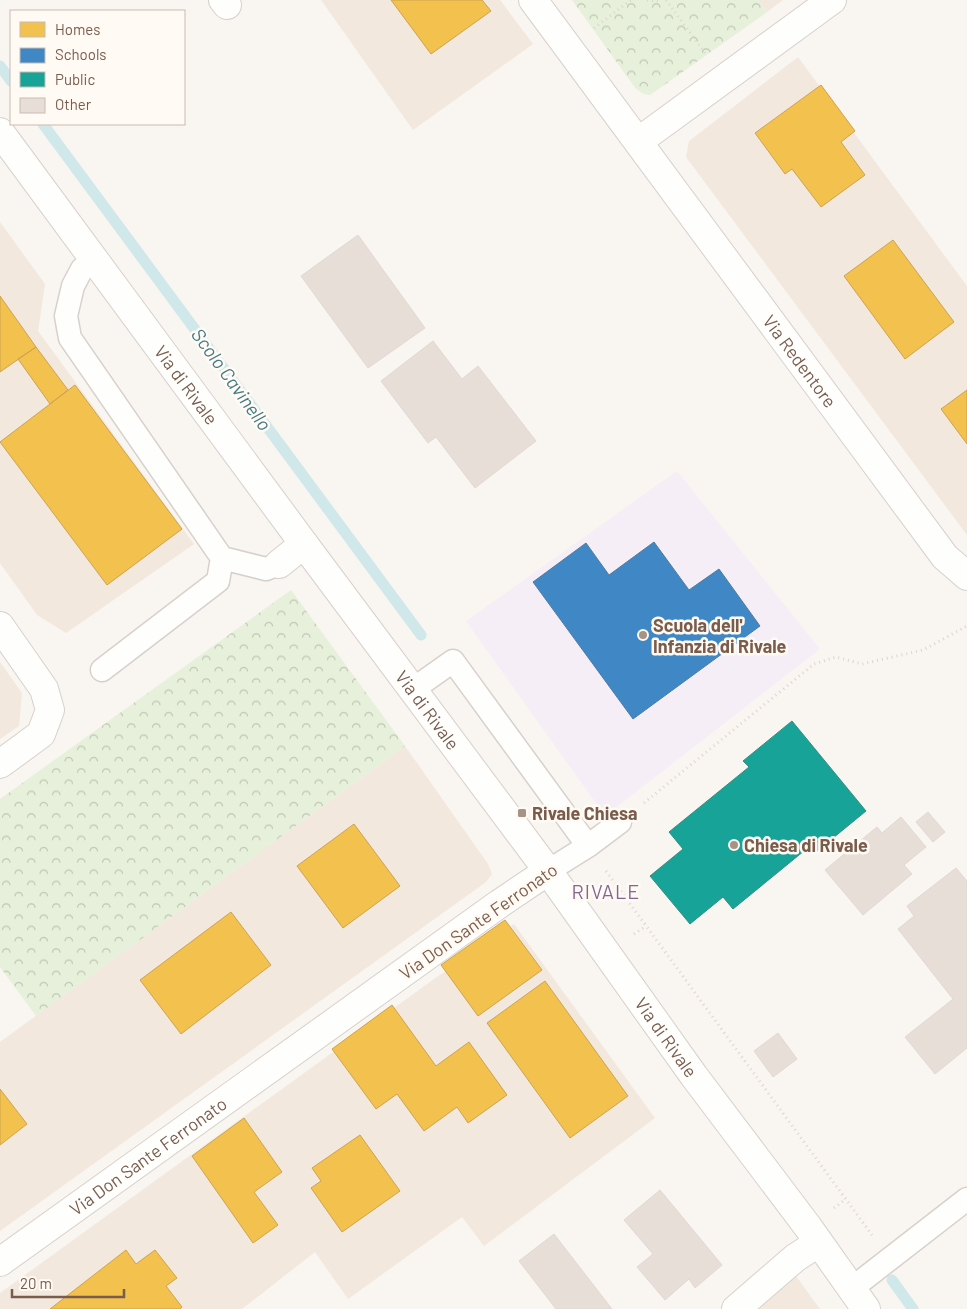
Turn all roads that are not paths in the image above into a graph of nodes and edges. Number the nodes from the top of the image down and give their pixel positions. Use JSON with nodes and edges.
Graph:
{"nodes":[{"id":1,"x":533,"y":0,"type":"edge"},
{"id":2,"x":832,"y":0,"type":"edge"},
{"id":3,"x":0,"y":132,"type":"edge"},
{"id":4,"x":638,"y":141,"type":"junction"},
{"id":5,"x":94,"y":259,"type":"junction"},
{"id":6,"x":304,"y":544,"type":"junction"},
{"id":7,"x":222,"y":558,"type":"junction"},
{"id":8,"x":279,"y":564,"type":"joint"},
{"id":9,"x":967,"y":576,"type":"edge"},
{"id":10,"x":0,"y":626,"type":"edge"},
{"id":11,"x":102,"y":670,"type":"dead end"},
{"id":12,"x":412,"y":690,"type":"junction"},
{"id":13,"x":0,"y":764,"type":"edge"},
{"id":14,"x":620,"y":822,"type":"road end"},
{"id":15,"x":588,"y":846,"type":"junction"},
{"id":16,"x":548,"y":871,"type":"junction"},
{"id":17,"x":967,"y":1199,"type":"edge"},
{"id":18,"x":818,"y":1243,"type":"junction"},
{"id":19,"x":0,"y":1262,"type":"edge"},
{"id":20,"x":858,"y":1299,"type":"edge"},
{"id":21,"x":736,"y":1309,"type":"edge"}],
"edges":[{"from":1,"to":4,"type":"street","name":"Via Redentore"},
{"from":2,"to":4,"type":"street"},
{"from":3,"to":5,"type":"street","name":"Via di Rivale"},
{"from":4,"to":9,"type":"street","name":"Via Redentore"},
{"from":5,"to":6,"type":"street","name":"Via di Rivale"},
{"from":5,"to":7,"type":"lane"},
{"from":6,"to":8,"type":"street"},
{"from":6,"to":12,"type":"street","name":"Via di Rivale"},
{"from":7,"to":8,"type":"lane"},
{"from":7,"to":11,"type":"lane"},
{"from":10,"to":13,"type":"street"},
{"from":12,"to":15,"type":"lane"},
{"from":12,"to":16,"type":"street","name":"Via di Rivale"},
{"from":14,"to":15,"type":"lane","name":"Via Don Sante Ferronato"},
{"from":15,"to":16,"type":"lane","name":"Via Don Sante Ferronato"},
{"from":16,"to":18,"type":"street","name":"Via di Rivale"},
{"from":16,"to":19,"type":"street","name":"Via Don Sante Ferronato"},
{"from":17,"to":20,"type":"lane","name":"Via di Rivale"},
{"from":18,"to":20,"type":"street","name":"Via di Rivale"},
{"from":18,"to":21,"type":"street"}]}
